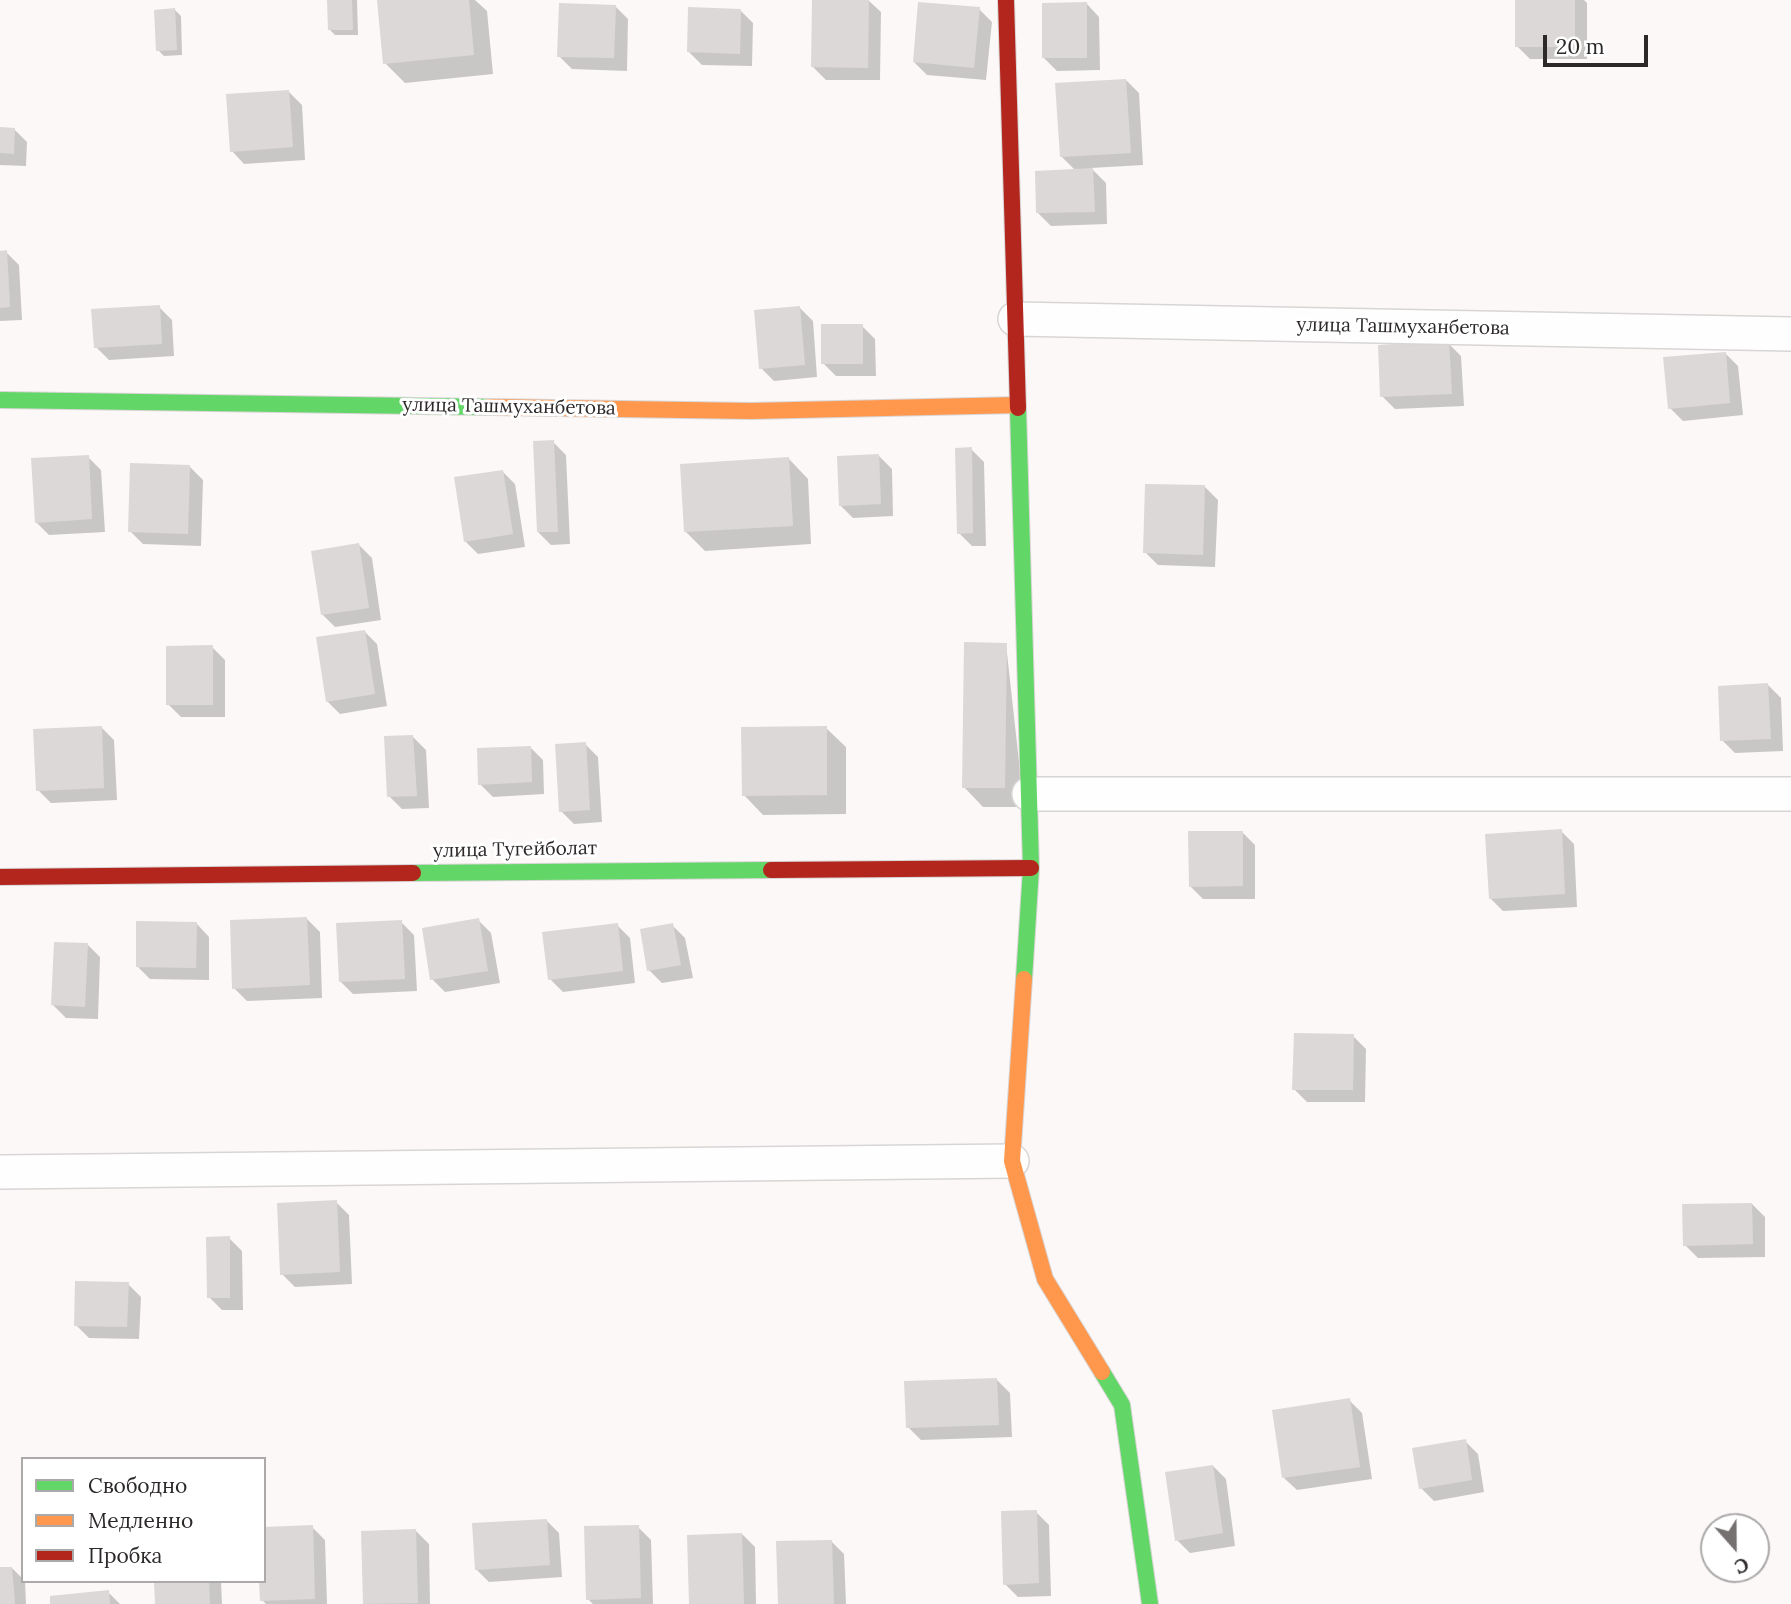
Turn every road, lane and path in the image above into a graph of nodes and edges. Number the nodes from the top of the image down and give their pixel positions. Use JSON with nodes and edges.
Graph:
{"nodes":[{"id":1,"x":1006,"y":0,"type":"edge"},
{"id":2,"x":1015,"y":319,"type":"junction"},
{"id":3,"x":1791,"y":334,"type":"edge"},
{"id":4,"x":0,"y":400,"type":"edge"},
{"id":5,"x":1017,"y":405,"type":"junction"},
{"id":6,"x":1029,"y":794,"type":"junction"},
{"id":7,"x":1791,"y":794,"type":"edge"},
{"id":8,"x":1031,"y":868,"type":"junction"},
{"id":9,"x":0,"y":877,"type":"edge"},
{"id":10,"x":1012,"y":1161,"type":"junction"},
{"id":11,"x":0,"y":1172,"type":"edge"},
{"id":12,"x":1150,"y":1604,"type":"edge"}],
"edges":[{"from":1,"to":2,"type":"street"},
{"from":2,"to":3,"type":"street","name":"улица Ташмуханбетова"},
{"from":2,"to":5,"type":"street"},
{"from":4,"to":5,"type":"street","name":"улица Ташмуханбетова"},
{"from":5,"to":6,"type":"street"},
{"from":6,"to":7,"type":"street"},
{"from":6,"to":8,"type":"street"},
{"from":8,"to":9,"type":"street","name":"улица Тугейболат"},
{"from":8,"to":10,"type":"street"},
{"from":10,"to":11,"type":"street"},
{"from":10,"to":12,"type":"street"}]}
